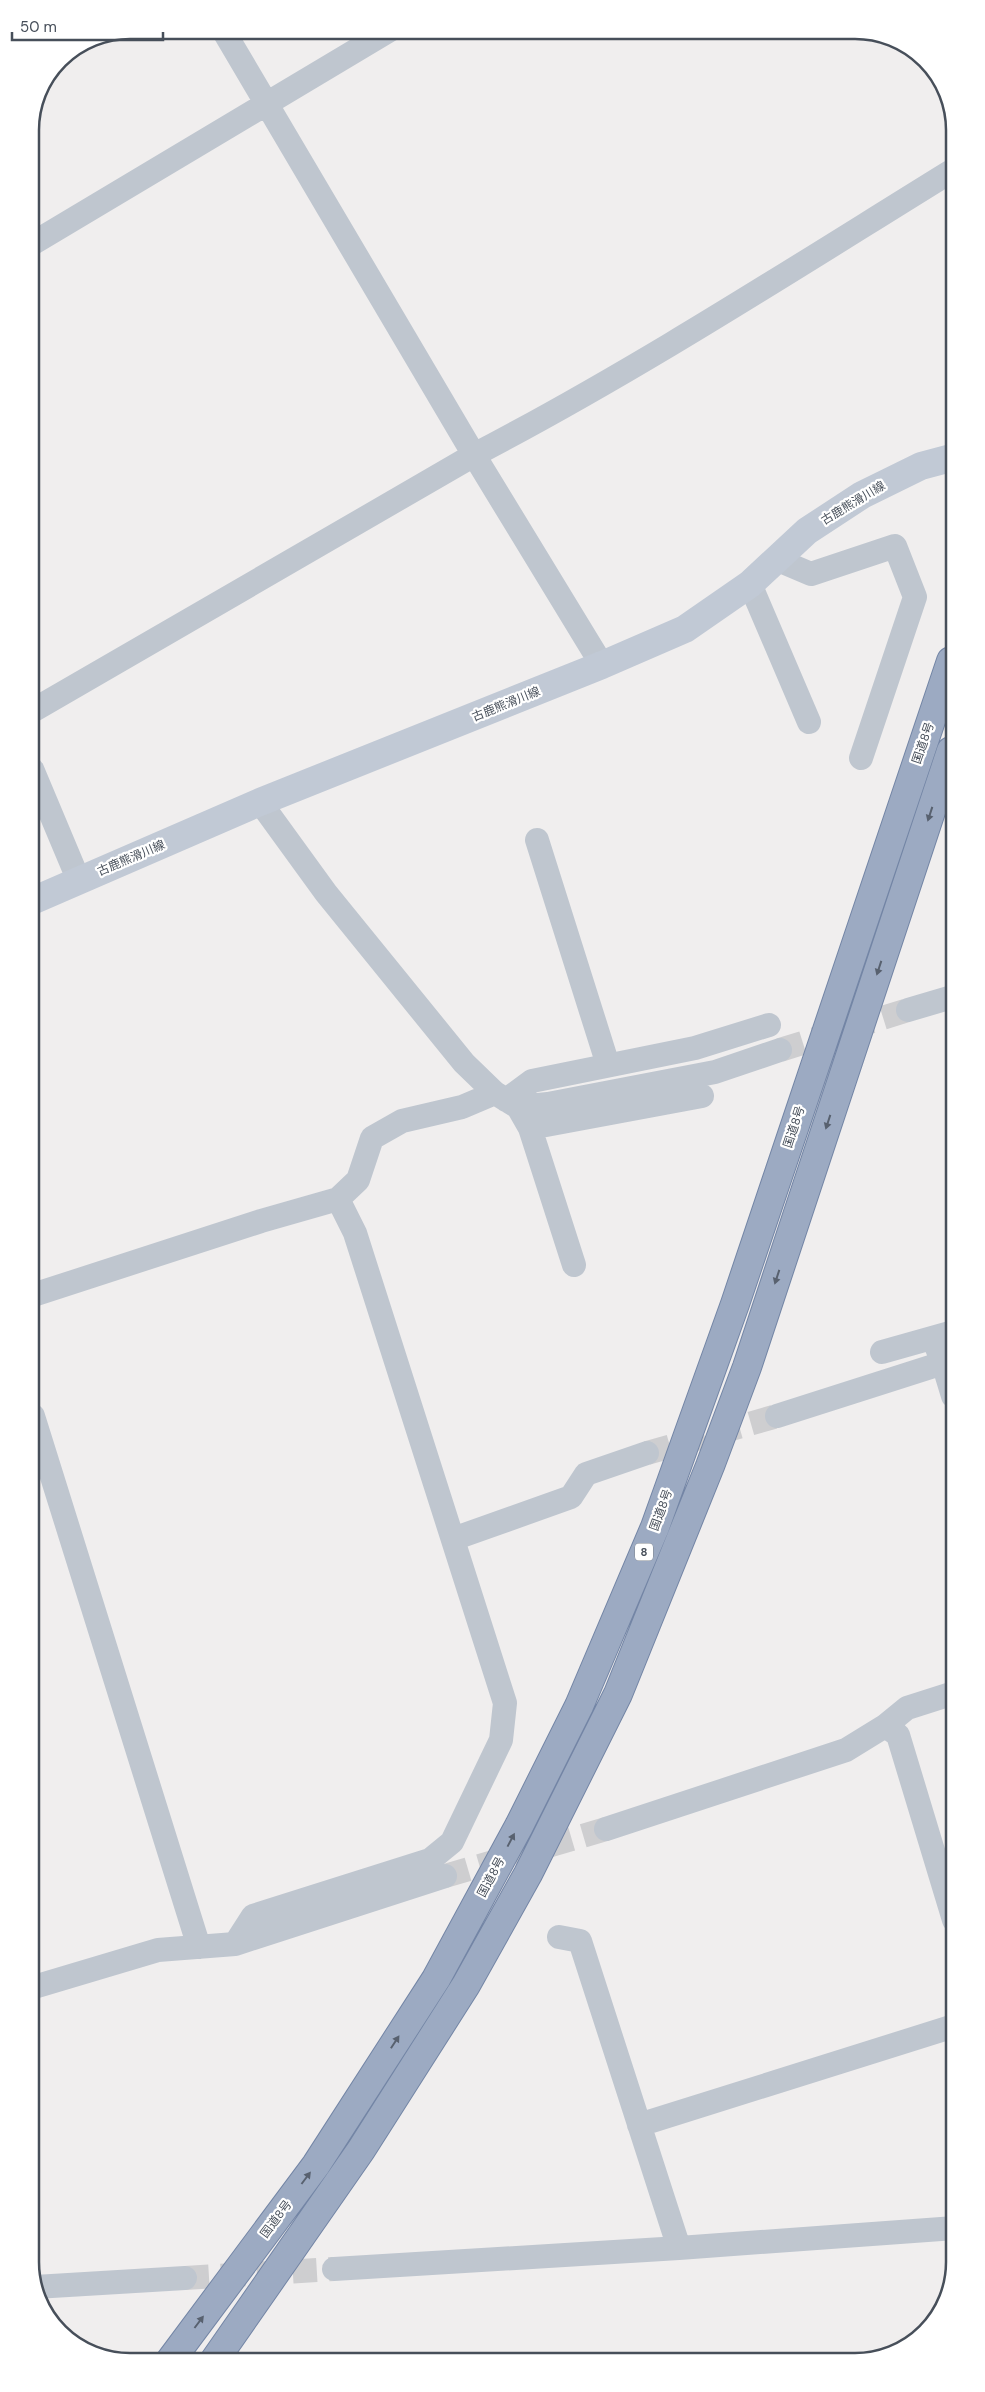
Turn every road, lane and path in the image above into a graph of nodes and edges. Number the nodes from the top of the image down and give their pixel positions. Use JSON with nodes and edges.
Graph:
{"nodes":[{"id":1,"x":228,"y":39,"type":"edge"},
{"id":2,"x":375,"y":39,"type":"edge"},
{"id":3,"x":267,"y":103,"type":"junction"},
{"id":4,"x":946,"y":174,"type":"edge"},
{"id":5,"x":39,"y":240,"type":"edge"},
{"id":6,"x":474,"y":455,"type":"junction"},
{"id":7,"x":946,"y":459,"type":"edge"},
{"id":8,"x":778,"y":560,"type":"junction"},
{"id":9,"x":750,"y":584,"type":"junction"},
{"id":10,"x":602,"y":665,"type":"junction"},
{"id":11,"x":946,"y":676,"type":"edge"},
{"id":12,"x":39,"y":707,"type":"edge"},
{"id":13,"x":809,"y":722,"type":"dead end"},
{"id":14,"x":861,"y":758,"type":"dead end"},
{"id":15,"x":946,"y":766,"type":"edge"},
{"id":16,"x":39,"y":786,"type":"edge"},
{"id":17,"x":260,"y":802,"type":"junction"},
{"id":18,"x":537,"y":840,"type":"dead end"},
{"id":19,"x":79,"y":881,"type":"junction"},
{"id":20,"x":39,"y":898,"type":"edge"},
{"id":21,"x":946,"y":999,"type":"edge"},
{"id":22,"x":908,"y":1010,"type":"tunnel mouth"},
{"id":23,"x":769,"y":1025,"type":"tunnel mouth"},
{"id":24,"x":780,"y":1050,"type":"tunnel mouth"},
{"id":25,"x":608,"y":1065,"type":"junction"},
{"id":26,"x":702,"y":1096,"type":"dead end"},
{"id":27,"x":506,"y":1100,"type":"junction"},
{"id":28,"x":530,"y":1128,"type":"junction"},
{"id":29,"x":338,"y":1200,"type":"junction"},
{"id":30,"x":574,"y":1265,"type":"dead end"},
{"id":31,"x":39,"y":1294,"type":"edge"},
{"id":32,"x":943,"y":1335,"type":"edge"},
{"id":33,"x":882,"y":1352,"type":"dead end"},
{"id":34,"x":943,"y":1363,"type":"junction"},
{"id":35,"x":946,"y":1373,"type":"edge"},
{"id":36,"x":778,"y":1416,"type":"tunnel mouth"},
{"id":37,"x":39,"y":1435,"type":"edge"},
{"id":38,"x":646,"y":1454,"type":"tunnel mouth"},
{"id":39,"x":453,"y":1539,"type":"junction"},
{"id":40,"x":946,"y":1696,"type":"edge"},
{"id":41,"x":885,"y":1726,"type":"junction"},
{"id":42,"x":606,"y":1829,"type":"tunnel mouth"},
{"id":43,"x":445,"y":1876,"type":"tunnel mouth"},
{"id":44,"x":946,"y":1894,"type":"edge"},
{"id":45,"x":559,"y":1937,"type":"dead end"},
{"id":46,"x":235,"y":1944,"type":"junction"},
{"id":47,"x":199,"y":1947,"type":"junction"},
{"id":48,"x":39,"y":1986,"type":"edge"},
{"id":49,"x":946,"y":2029,"type":"edge"},
{"id":50,"x":639,"y":2125,"type":"junction"},
{"id":51,"x":946,"y":2229,"type":"edge"},
{"id":52,"x":679,"y":2248,"type":"junction"},
{"id":53,"x":334,"y":2269,"type":"tunnel mouth"},
{"id":54,"x":185,"y":2278,"type":"tunnel mouth"},
{"id":55,"x":42,"y":2287,"type":"edge"},
{"id":56,"x":177,"y":2353,"type":"edge"},
{"id":57,"x":220,"y":2353,"type":"edge"}],
"edges":[{"from":1,"to":3,"type":"street"},
{"from":2,"to":3,"type":"street"},
{"from":3,"to":5,"type":"street"},
{"from":3,"to":6,"type":"street"},
{"from":4,"to":6,"type":"street"},
{"from":6,"to":10,"type":"street"},
{"from":6,"to":12,"type":"street"},
{"from":7,"to":8,"type":"main road","name":"古鹿熊滑川線"},
{"from":8,"to":9,"type":"main road","name":"古鹿熊滑川線"},
{"from":8,"to":14,"type":"street"},
{"from":9,"to":10,"type":"main road","name":"古鹿熊滑川線"},
{"from":9,"to":13,"type":"street"},
{"from":10,"to":17,"type":"main road","name":"古鹿熊滑川線"},
{"from":56,"to":11,"type":"highway","name":"国道8号","number":"8","one_way":true},
{"from":15,"to":57,"type":"highway","number":"8","one_way":true},
{"from":16,"to":19,"type":"street"},
{"from":17,"to":19,"type":"main road","name":"古鹿熊滑川線"},
{"from":17,"to":27,"type":"street"},
{"from":18,"to":25,"type":"street"},
{"from":19,"to":20,"type":"main road","name":"古鹿熊滑川線"},
{"from":21,"to":22,"type":"street"},
{"from":23,"to":25,"type":"street"},
{"from":24,"to":27,"type":"street"},
{"from":25,"to":27,"type":"street"},
{"from":26,"to":28,"type":"street"},
{"from":27,"to":28,"type":"street"},
{"from":27,"to":29,"type":"street"},
{"from":28,"to":30,"type":"street"},
{"from":29,"to":31,"type":"street"},
{"from":29,"to":39,"type":"street"},
{"from":32,"to":33,"type":"street"},
{"from":32,"to":34,"type":"street"},
{"from":34,"to":35,"type":"street"},
{"from":34,"to":36,"type":"street"},
{"from":37,"to":47,"type":"street"},
{"from":38,"to":39,"type":"street"},
{"from":39,"to":46,"type":"street"},
{"from":40,"to":41,"type":"street"},
{"from":41,"to":42,"type":"street"},
{"from":41,"to":44,"type":"street"},
{"from":43,"to":46,"type":"street"},
{"from":45,"to":50,"type":"street"},
{"from":46,"to":47,"type":"street"},
{"from":47,"to":48,"type":"street"},
{"from":49,"to":50,"type":"street"},
{"from":50,"to":52,"type":"street"},
{"from":51,"to":52,"type":"street"},
{"from":52,"to":53,"type":"street"},
{"from":54,"to":55,"type":"street"}]}
